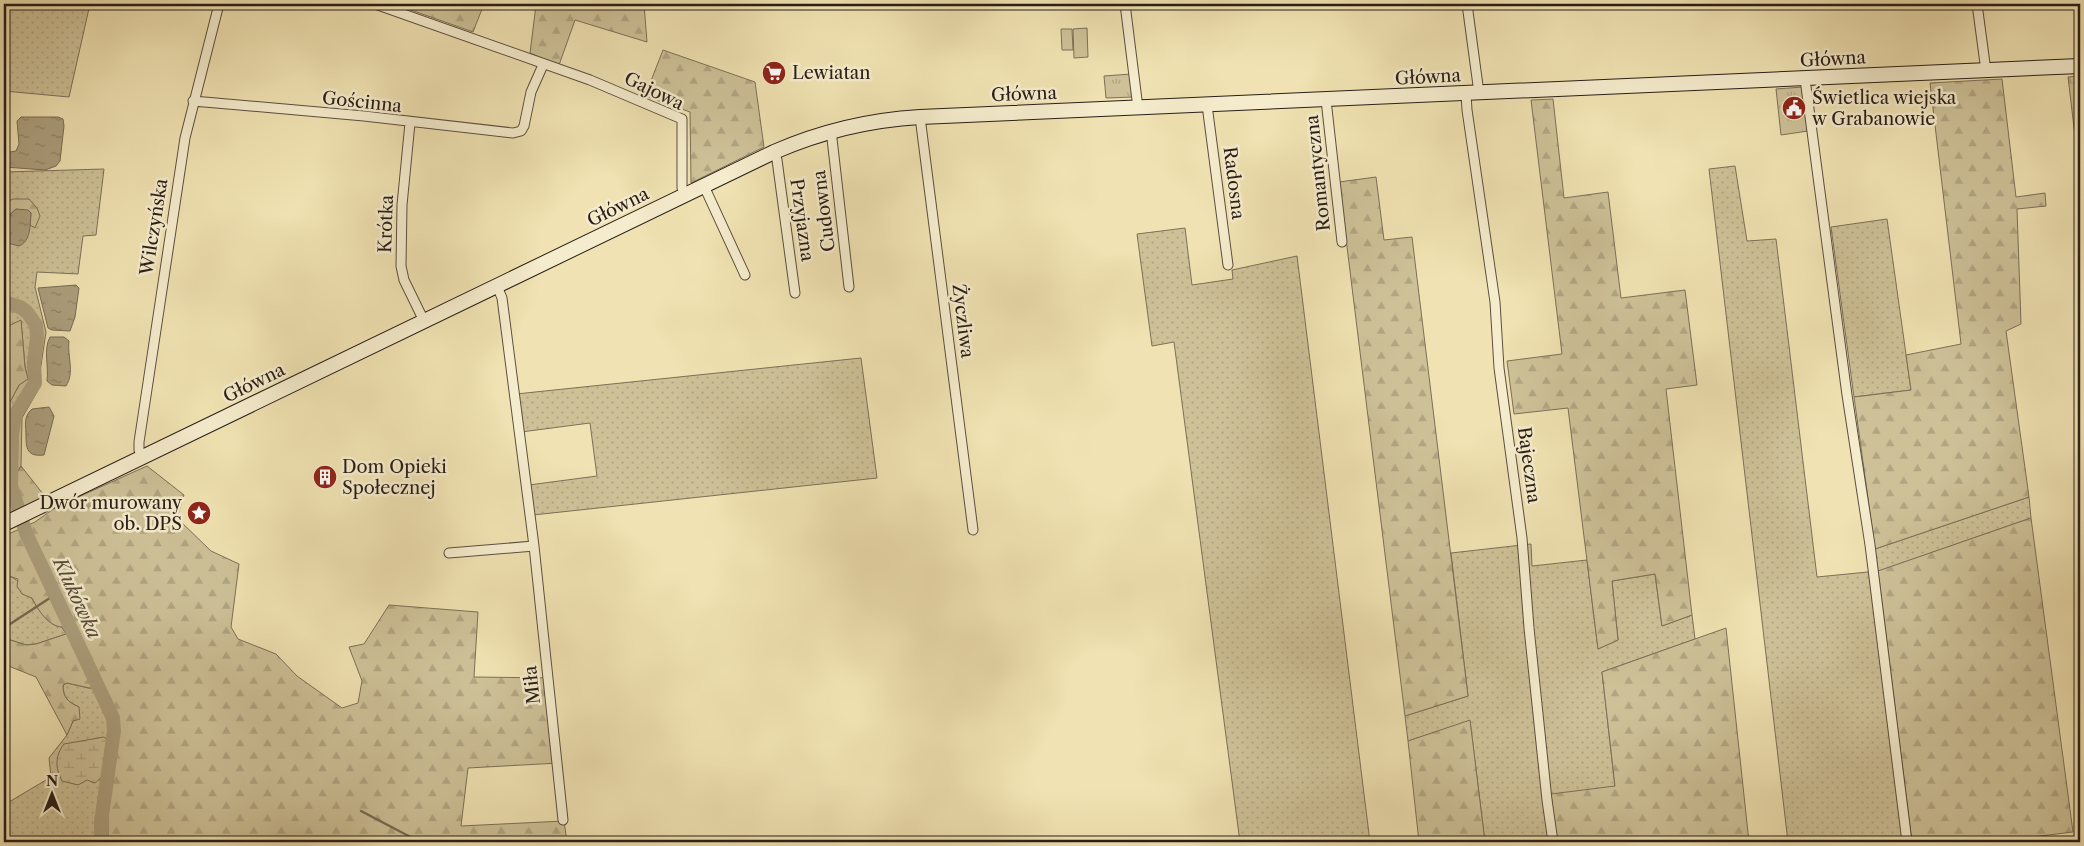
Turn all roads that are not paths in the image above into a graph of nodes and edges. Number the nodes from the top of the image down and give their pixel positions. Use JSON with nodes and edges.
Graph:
{"nodes":[{"id":1,"x":219,"y":4,"type":"edge"},
{"id":2,"x":375,"y":4,"type":"edge"},
{"id":3,"x":1125,"y":4,"type":"edge"},
{"id":4,"x":1467,"y":4,"type":"edge"},
{"id":5,"x":1977,"y":4,"type":"edge"},
{"id":6,"x":543,"y":65,"type":"junction"},
{"id":7,"x":2078,"y":66,"type":"edge"},
{"id":8,"x":1986,"y":71,"type":"junction"},
{"id":9,"x":1805,"y":79,"type":"junction"},
{"id":10,"x":1472,"y":93,"type":"junction"},
{"id":11,"x":1326,"y":100,"type":"junction"},
{"id":12,"x":193,"y":102,"type":"junction"},
{"id":13,"x":1207,"y":105,"type":"junction"},
{"id":14,"x":1138,"y":108,"type":"junction"},
{"id":15,"x":920,"y":117,"type":"junction"},
{"id":16,"x":410,"y":123,"type":"junction"},
{"id":17,"x":830,"y":130,"type":"junction"},
{"id":18,"x":774,"y":152,"type":"junction"},
{"id":19,"x":704,"y":186,"type":"junction"},
{"id":20,"x":685,"y":195,"type":"junction"},
{"id":21,"x":1342,"y":242,"type":"dead end"},
{"id":22,"x":1228,"y":266,"type":"dead end"},
{"id":23,"x":745,"y":276,"type":"dead end"},
{"id":24,"x":497,"y":286,"type":"junction"},
{"id":25,"x":849,"y":287,"type":"dead end"},
{"id":26,"x":795,"y":293,"type":"dead end"},
{"id":27,"x":424,"y":321,"type":"junction"},
{"id":28,"x":142,"y":458,"type":"junction"},
{"id":29,"x":4,"y":524,"type":"edge"},
{"id":30,"x":973,"y":530,"type":"dead end"},
{"id":31,"x":534,"y":546,"type":"junction"},
{"id":32,"x":449,"y":553,"type":"dead end"},
{"id":33,"x":563,"y":820,"type":"dead end"},
{"id":34,"x":1553,"y":842,"type":"edge"},
{"id":35,"x":1907,"y":842,"type":"edge"}],
"edges":[{"from":1,"to":12,"type":"street","name":"Wilczyńska"},
{"from":2,"to":6,"type":"street","name":"Gajowa"},
{"from":3,"to":14,"type":"street"},
{"from":4,"to":10,"type":"street","name":"Bajeczna"},
{"from":5,"to":8,"type":"street"},
{"from":6,"to":16,"type":"street","name":"Gościnna"},
{"from":6,"to":20,"type":"street","name":"Gajowa"},
{"from":7,"to":8,"type":"street","name":"Główna"},
{"from":8,"to":9,"type":"street","name":"Główna"},
{"from":9,"to":10,"type":"street","name":"Główna"},
{"from":9,"to":35,"type":"street"},
{"from":10,"to":11,"type":"street","name":"Główna"},
{"from":10,"to":34,"type":"street","name":"Bajeczna"},
{"from":11,"to":13,"type":"street","name":"Główna"},
{"from":11,"to":21,"type":"street","name":"Romantyczna"},
{"from":12,"to":16,"type":"street","name":"Gościnna"},
{"from":12,"to":28,"type":"street","name":"Wilczyńska"},
{"from":13,"to":14,"type":"street","name":"Główna"},
{"from":13,"to":22,"type":"street","name":"Radosna"},
{"from":14,"to":15,"type":"street","name":"Główna"},
{"from":15,"to":17,"type":"street","name":"Główna"},
{"from":15,"to":30,"type":"street","name":"Życzliwa"},
{"from":16,"to":27,"type":"street","name":"Krótka"},
{"from":17,"to":18,"type":"street","name":"Główna"},
{"from":17,"to":25,"type":"street","name":"Cudowna"},
{"from":18,"to":19,"type":"street","name":"Główna"},
{"from":18,"to":26,"type":"street","name":"Przyjazna"},
{"from":19,"to":20,"type":"street","name":"Główna"},
{"from":19,"to":23,"type":"street"},
{"from":20,"to":24,"type":"street","name":"Główna"},
{"from":24,"to":27,"type":"street","name":"Główna"},
{"from":24,"to":31,"type":"street","name":"Miła"},
{"from":27,"to":28,"type":"street","name":"Główna"},
{"from":28,"to":29,"type":"street","name":"Główna"},
{"from":31,"to":32,"type":"street"},
{"from":31,"to":33,"type":"street","name":"Miła"}]}
